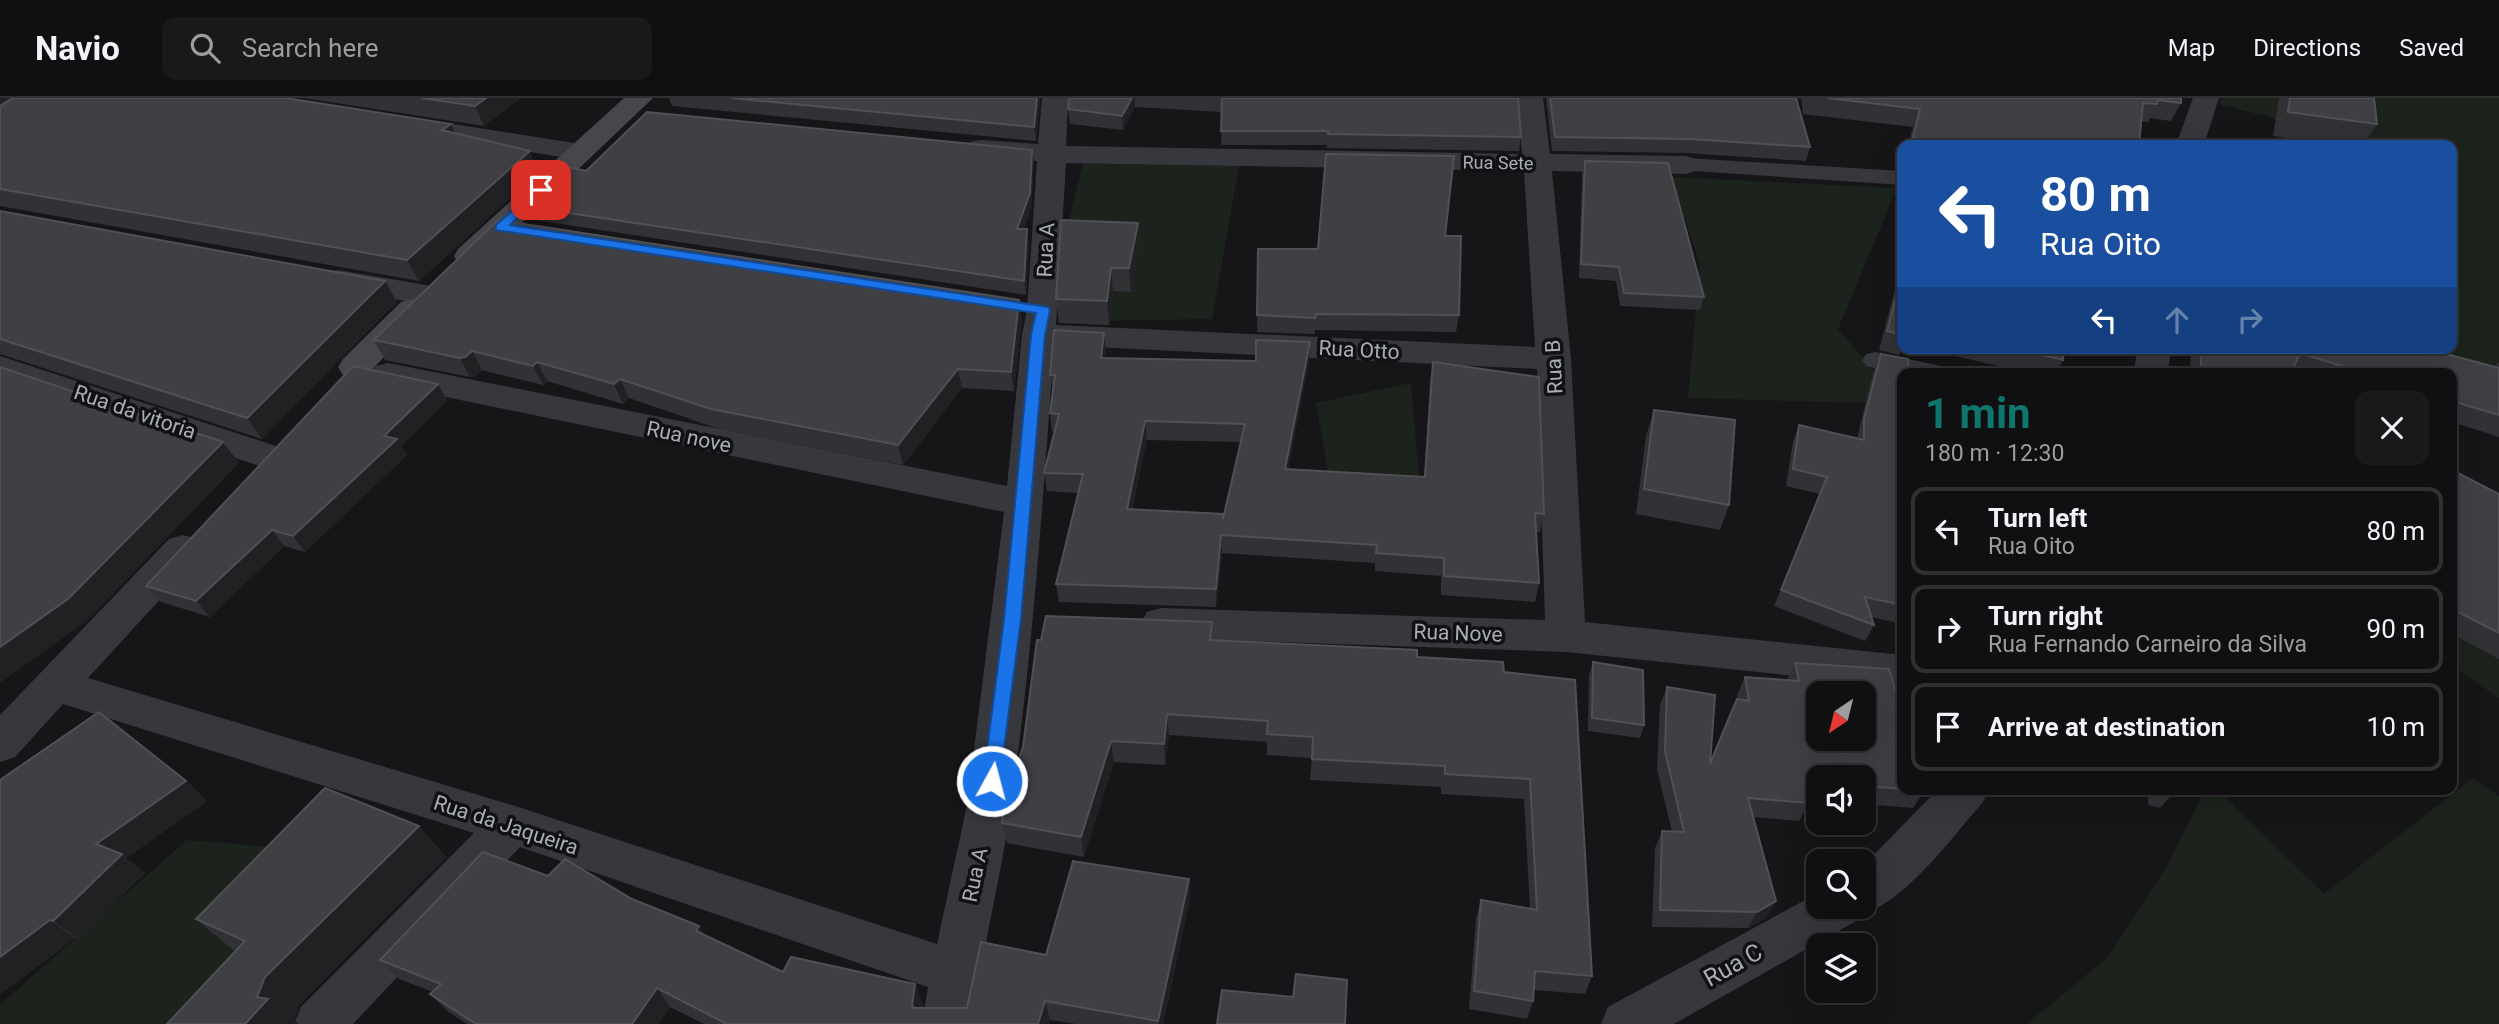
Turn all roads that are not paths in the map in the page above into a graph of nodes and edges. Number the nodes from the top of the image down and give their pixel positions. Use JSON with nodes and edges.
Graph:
{"nodes":[{"id":1,"x":1055,"y":98,"type":"edge"},
{"id":2,"x":1530,"y":98,"type":"edge"},
{"id":3,"x":2206,"y":98,"type":"edge"},
{"id":4,"x":633,"y":105,"type":"edge"},
{"id":5,"x":666,"y":116,"type":"edge"},
{"id":6,"x":373,"y":120,"type":"edge"},
{"id":7,"x":2192,"y":140,"type":"edge"},
{"id":8,"x":953,"y":145,"type":"edge"},
{"id":9,"x":580,"y":152,"type":"junction"},
{"id":10,"x":1051,"y":154,"type":"junction"},
{"id":11,"x":1538,"y":164,"type":"junction"},
{"id":12,"x":1686,"y":165,"type":"joint"},
{"id":13,"x":1897,"y":178,"type":"edge"},
{"id":14,"x":501,"y":227,"type":"junction"},
{"id":15,"x":541,"y":233,"type":"edge"},
{"id":16,"x":316,"y":275,"type":"edge"},
{"id":17,"x":426,"y":295,"type":"junction"},
{"id":18,"x":1032,"y":317,"type":"junction"},
{"id":19,"x":1554,"y":359,"type":"junction"},
{"id":20,"x":1875,"y":360,"type":"dead end"},
{"id":21,"x":0,"y":366,"type":"edge"},
{"id":22,"x":1913,"y":368,"type":"edge"},
{"id":23,"x":346,"y":377,"type":"joint"},
{"id":24,"x":241,"y":487,"type":"edge"},
{"id":25,"x":1024,"y":503,"type":"junction"},
{"id":26,"x":204,"y":527,"type":"edge"},
{"id":27,"x":1123,"y":622,"type":"edge"},
{"id":28,"x":1566,"y":636,"type":"junction"},
{"id":29,"x":1897,"y":670,"type":"edge"},
{"id":30,"x":56,"y":685,"type":"junction"},
{"id":31,"x":0,"y":744,"type":"edge"},
{"id":32,"x":1962,"y":795,"type":"edge"},
{"id":33,"x":512,"y":825,"type":"junction"},
{"id":34,"x":1876,"y":883,"type":"edge"},
{"id":35,"x":1816,"y":919,"type":"edge"},
{"id":36,"x":954,"y":973,"type":"junction"},
{"id":37,"x":319,"y":1024,"type":"edge"},
{"id":38,"x":947,"y":1024,"type":"edge"},
{"id":39,"x":1626,"y":1024,"type":"edge"}],
"edges":[{"from":1,"to":10,"type":"street","name":"Rua A"},
{"from":2,"to":11,"type":"street","name":"Rua B"},
{"from":3,"to":7,"type":"street"},
{"from":4,"to":5,"type":"street"},
{"from":4,"to":9,"type":"street"},
{"from":6,"to":9,"type":"street"},
{"from":8,"to":10,"type":"street"},
{"from":9,"to":14,"type":"street"},
{"from":10,"to":11,"type":"street","name":"Rua Sete"},
{"from":10,"to":18,"type":"street","name":"Rua A"},
{"from":11,"to":12,"type":"street","name":"Rua Sete"},
{"from":11,"to":19,"type":"street","name":"Rua B"},
{"from":12,"to":13,"type":"lane","name":"Rua Sete"},
{"from":14,"to":15,"type":"street"},
{"from":14,"to":17,"type":"street"},
{"from":16,"to":17,"type":"street"},
{"from":17,"to":23,"type":"street"},
{"from":18,"to":19,"type":"street","name":"Rua Otto"},
{"from":18,"to":25,"type":"street","name":"Rua A"},
{"from":19,"to":28,"type":"street","name":"Rua B"},
{"from":20,"to":22,"type":"lane"},
{"from":21,"to":24,"type":"street","name":"Rua da vitoria"},
{"from":23,"to":25,"type":"street","name":"Rua nove"},
{"from":25,"to":36,"type":"street","name":"Rua A"},
{"from":26,"to":30,"type":"street"},
{"from":27,"to":28,"type":"street","name":"Rua Nove"},
{"from":28,"to":29,"type":"street","name":"Rua Nove"},
{"from":30,"to":31,"type":"street"},
{"from":30,"to":33,"type":"street","name":"Rua da Jaqueira"},
{"from":32,"to":34,"type":"street"},
{"from":33,"to":36,"type":"street","name":"Rua da Jaqueira"},
{"from":33,"to":37,"type":"street"},
{"from":35,"to":39,"type":"street","name":"Rua C"},
{"from":36,"to":38,"type":"street","name":"Rua A"}]}
